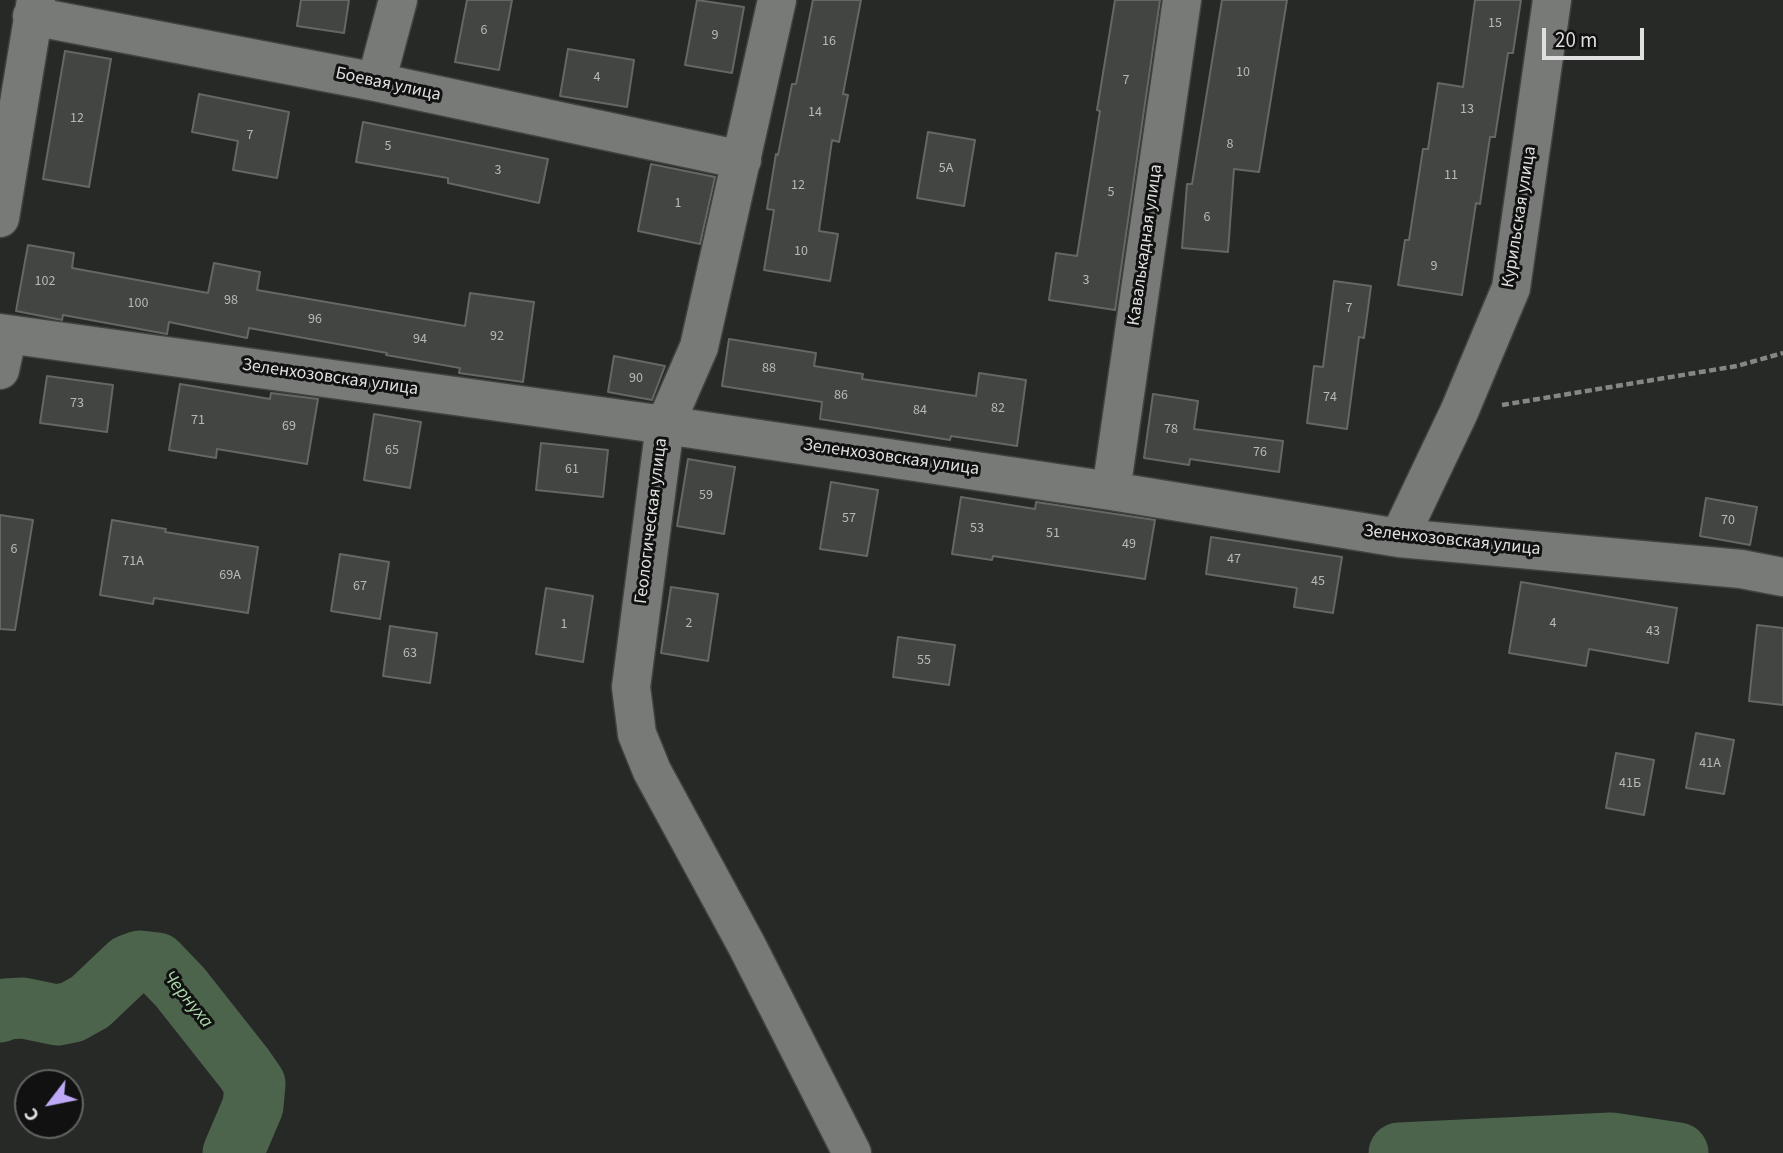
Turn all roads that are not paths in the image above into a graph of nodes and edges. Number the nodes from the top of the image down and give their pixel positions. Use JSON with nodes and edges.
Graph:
{"nodes":[{"id":1,"x":398,"y":0,"type":"edge"},
{"id":2,"x":778,"y":0,"type":"edge"},
{"id":3,"x":1181,"y":0,"type":"edge"},
{"id":4,"x":1552,"y":0,"type":"edge"},
{"id":5,"x":34,"y":8,"type":"edge"},
{"id":6,"x":12,"y":58,"type":"edge"},
{"id":7,"x":376,"y":82,"type":"junction"},
{"id":8,"x":742,"y":160,"type":"junction"},
{"id":9,"x":0,"y":218,"type":"edge"},
{"id":10,"x":4,"y":333,"type":"edge"},
{"id":11,"x":0,"y":370,"type":"edge"},
{"id":12,"x":665,"y":425,"type":"junction"},
{"id":13,"x":1111,"y":491,"type":"junction"},
{"id":14,"x":1399,"y":538,"type":"junction"},
{"id":15,"x":1783,"y":577,"type":"edge"},
{"id":16,"x":852,"y":1153,"type":"edge"}],
"edges":[{"from":1,"to":7,"type":"street"},
{"from":2,"to":8,"type":"street","name":"Геологическая улица"},
{"from":3,"to":13,"type":"street","name":"Кавалькадная улица"},
{"from":4,"to":14,"type":"street","name":"Курильская улица"},
{"from":5,"to":6,"type":"street"},
{"from":5,"to":7,"type":"street","name":"Боевая улица"},
{"from":6,"to":9,"type":"street"},
{"from":7,"to":8,"type":"street","name":"Боевая улица"},
{"from":8,"to":12,"type":"street","name":"Геологическая улица"},
{"from":10,"to":11,"type":"street"},
{"from":10,"to":12,"type":"street","name":"Зеленхозовская улица"},
{"from":12,"to":13,"type":"street","name":"Зеленхозовская улица"},
{"from":12,"to":16,"type":"street","name":"Геологическая улица"},
{"from":13,"to":14,"type":"street","name":"Зеленхозовская улица"},
{"from":14,"to":15,"type":"street","name":"Зеленхозовская улица"}]}
